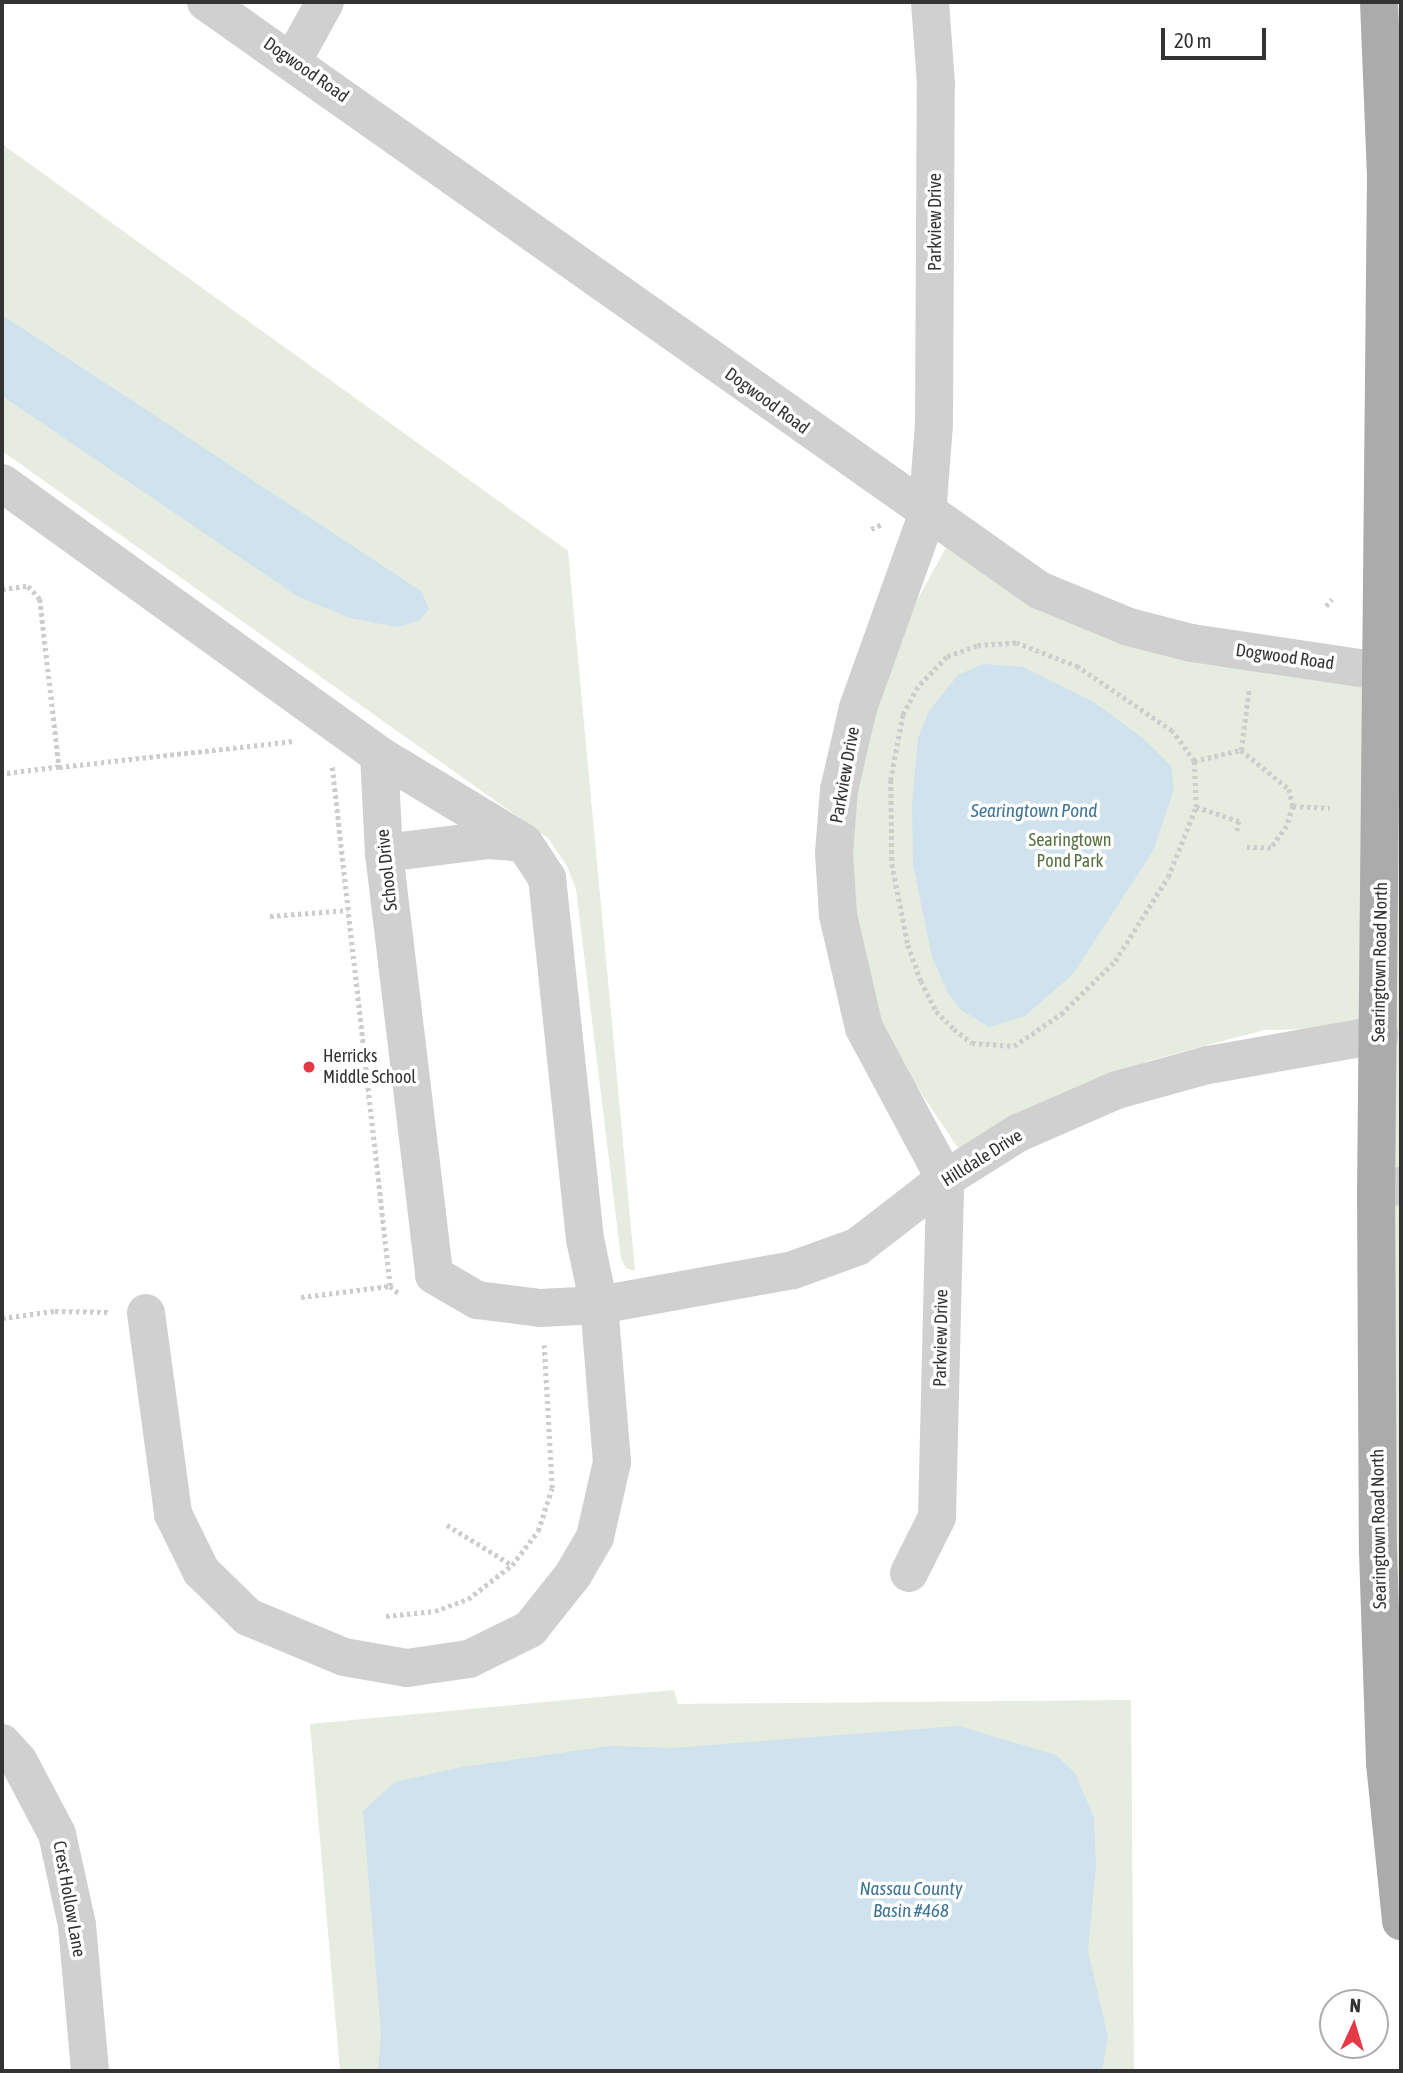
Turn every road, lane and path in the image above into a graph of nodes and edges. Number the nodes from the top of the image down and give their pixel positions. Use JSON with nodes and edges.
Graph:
{"nodes":[{"id":1,"x":206,"y":2,"type":"edge"},
{"id":2,"x":325,"y":2,"type":"edge"},
{"id":3,"x":930,"y":2,"type":"edge"},
{"id":4,"x":1379,"y":2,"type":"edge"},
{"id":5,"x":293,"y":60,"type":"junction"},
{"id":6,"x":2,"y":483,"type":"edge"},
{"id":7,"x":927,"y":516,"type":"junction"},
{"id":8,"x":2,"y":589,"type":"edge"},
{"id":9,"x":1332,"y":599,"type":"dead end"},
{"id":10,"x":1326,"y":606,"type":"dead end"},
{"id":11,"x":1254,"y":652,"type":"junction"},
{"id":12,"x":1385,"y":672,"type":"junction"},
{"id":13,"x":306,"y":740,"type":"dead end"},
{"id":14,"x":1241,"y":750,"type":"junction"},
{"id":15,"x":379,"y":755,"type":"junction"},
{"id":16,"x":323,"y":756,"type":"dead end"},
{"id":17,"x":1194,"y":761,"type":"junction"},
{"id":18,"x":59,"y":767,"type":"junction"},
{"id":19,"x":2,"y":774,"type":"edge"},
{"id":20,"x":1293,"y":806,"type":"junction"},
{"id":21,"x":1196,"y":807,"type":"junction"},
{"id":22,"x":1331,"y":808,"type":"dead end"},
{"id":23,"x":1237,"y":831,"type":"dead end"},
{"id":24,"x":524,"y":843,"type":"junction"},
{"id":25,"x":1247,"y":847,"type":"dead end"},
{"id":26,"x":384,"y":853,"type":"junction"},
{"id":27,"x":348,"y":910,"type":"junction"},
{"id":28,"x":356,"y":910,"type":"dead end"},
{"id":29,"x":270,"y":916,"type":"dead end"},
{"id":30,"x":1379,"y":1035,"type":"junction"},
{"id":31,"x":945,"y":1180,"type":"junction"},
{"id":32,"x":1389,"y":1187,"type":"edge"},
{"id":33,"x":390,"y":1286,"type":"junction"},
{"id":34,"x":300,"y":1297,"type":"dead end"},
{"id":35,"x":409,"y":1300,"type":"dead end"},
{"id":36,"x":599,"y":1306,"type":"junction"},
{"id":37,"x":146,"y":1313,"type":"joint"},
{"id":38,"x":2,"y":1318,"type":"edge"},
{"id":39,"x":532,"y":1342,"type":"dead end"},
{"id":40,"x":447,"y":1525,"type":"dead end"},
{"id":41,"x":512,"y":1565,"type":"junction"},
{"id":42,"x":909,"y":1573,"type":"dead end"},
{"id":43,"x":386,"y":1616,"type":"dead end"},
{"id":44,"x":2,"y":1743,"type":"edge"},
{"id":45,"x":1401,"y":1921,"type":"edge"},
{"id":46,"x":90,"y":2071,"type":"edge"}],
"edges":[{"from":1,"to":5,"type":"street","name":"Dogwood Road"},
{"from":2,"to":5,"type":"street"},
{"from":3,"to":7,"type":"street","name":"Parkview Drive"},
{"from":4,"to":12,"type":"main road","name":"Searingtown Road North"},
{"from":5,"to":7,"type":"street","name":"Dogwood Road"},
{"from":6,"to":15,"type":"street"},
{"from":7,"to":11,"type":"street","name":"Dogwood Road"},
{"from":7,"to":31,"type":"street","name":"Parkview Drive"},
{"from":8,"to":18,"type":"path"},
{"from":9,"to":10,"type":"path"},
{"from":11,"to":12,"type":"street","name":"Dogwood Road"},
{"from":11,"to":14,"type":"path"},
{"from":12,"to":30,"type":"main road","name":"Searingtown Road North"},
{"from":13,"to":18,"type":"path"},
{"from":14,"to":17,"type":"path"},
{"from":14,"to":20,"type":"path"},
{"from":15,"to":24,"type":"street"},
{"from":15,"to":26,"type":"street","name":"School Drive"},
{"from":16,"to":27,"type":"path"},
{"from":17,"to":21,"type":"path"},
{"from":17,"to":21,"type":"path"},
{"from":18,"to":19,"type":"path"},
{"from":20,"to":22,"type":"path"},
{"from":20,"to":25,"type":"path"},
{"from":21,"to":23,"type":"path"},
{"from":24,"to":26,"type":"street"},
{"from":24,"to":36,"type":"street"},
{"from":26,"to":36,"type":"street","name":"School Drive"},
{"from":27,"to":28,"type":"path"},
{"from":27,"to":29,"type":"path"},
{"from":27,"to":33,"type":"path"},
{"from":30,"to":31,"type":"street","name":"Hilldale Drive"},
{"from":30,"to":32,"type":"main road","name":"Searingtown Road North"},
{"from":31,"to":36,"type":"street","name":"Hilldale Drive"},
{"from":31,"to":42,"type":"street","name":"Parkview Drive"},
{"from":32,"to":45,"type":"main road","name":"Searingtown Road North"},
{"from":33,"to":34,"type":"path"},
{"from":33,"to":35,"type":"path"},
{"from":36,"to":37,"type":"street"},
{"from":37,"to":38,"type":"path"},
{"from":39,"to":41,"type":"path"},
{"from":40,"to":41,"type":"path"},
{"from":41,"to":43,"type":"path"},
{"from":44,"to":46,"type":"street","name":"Crest Hollow Lane"}]}
